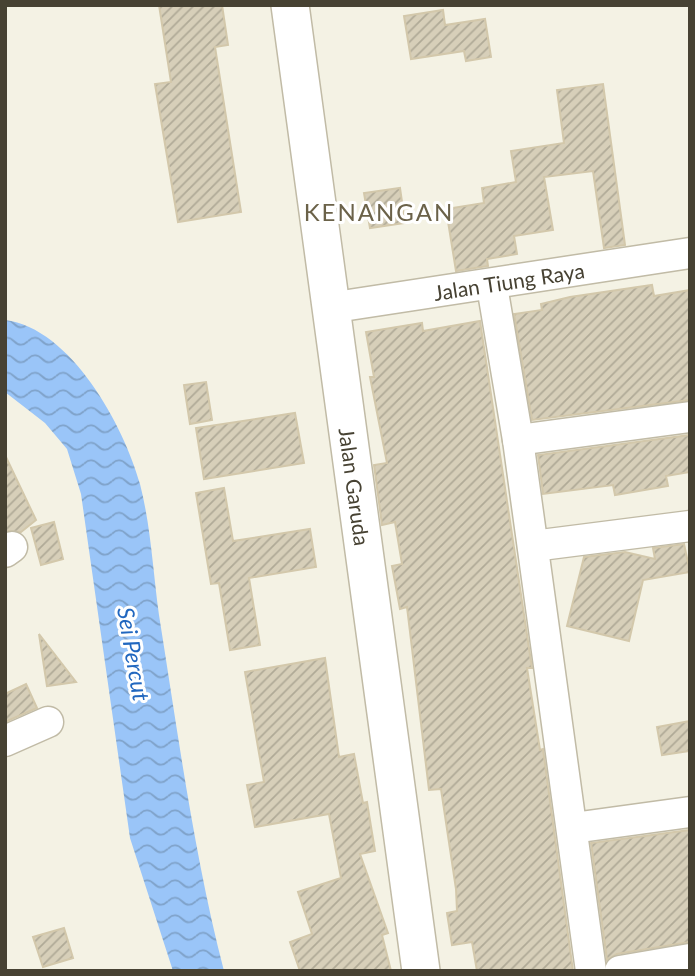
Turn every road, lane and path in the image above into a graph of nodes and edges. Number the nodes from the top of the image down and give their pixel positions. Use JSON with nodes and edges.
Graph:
{"nodes":[{"id":1,"x":290,"y":5,"type":"edge"},
{"id":2,"x":690,"y":253,"type":"edge"},
{"id":3,"x":492,"y":286,"type":"junction"},
{"id":4,"x":329,"y":308,"type":"junction"},
{"id":5,"x":690,"y":417,"type":"edge"},
{"id":6,"x":518,"y":440,"type":"junction"},
{"id":7,"x":690,"y":526,"type":"edge"},
{"id":8,"x":533,"y":547,"type":"junction"},
{"id":9,"x":48,"y":722,"type":"dead end"},
{"id":10,"x":5,"y":741,"type":"edge"},
{"id":11,"x":690,"y":812,"type":"edge"},
{"id":12,"x":573,"y":828,"type":"junction"},
{"id":13,"x":690,"y":959,"type":"edge"},
{"id":14,"x":421,"y":971,"type":"edge"},
{"id":15,"x":591,"y":971,"type":"edge"},
{"id":16,"x":620,"y":971,"type":"edge"}],
"edges":[{"from":1,"to":4,"type":"street","name":"Jalan Garuda"},
{"from":2,"to":3,"type":"street","name":"Jalan Tiung Raya"},
{"from":3,"to":4,"type":"street","name":"Jalan Tiung Raya"},
{"from":3,"to":6,"type":"street"},
{"from":4,"to":14,"type":"street","name":"Jalan Garuda"},
{"from":5,"to":6,"type":"street"},
{"from":6,"to":8,"type":"street"},
{"from":7,"to":8,"type":"street"},
{"from":8,"to":12,"type":"street"},
{"from":9,"to":10,"type":"street"},
{"from":11,"to":12,"type":"street"},
{"from":12,"to":15,"type":"street"},
{"from":13,"to":16,"type":"street"}]}
